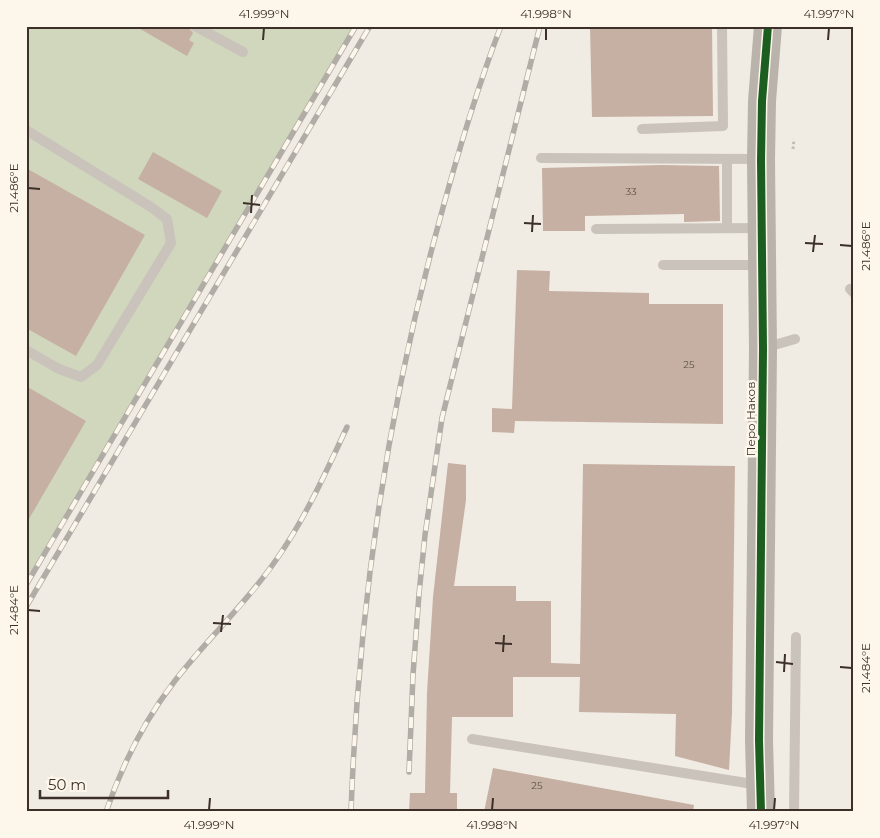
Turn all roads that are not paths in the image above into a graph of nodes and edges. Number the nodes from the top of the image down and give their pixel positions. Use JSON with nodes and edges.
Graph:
{"nodes":[{"id":1,"x":195,"y":26,"type":"edge"},
{"id":2,"x":722,"y":26,"type":"edge"},
{"id":3,"x":768,"y":26,"type":"edge"},
{"id":4,"x":243,"y":52,"type":"dead end"},
{"id":5,"x":642,"y":129,"type":"dead end"},
{"id":6,"x":26,"y":130,"type":"edge"},
{"id":7,"x":541,"y":158,"type":"dead end"},
{"id":8,"x":727,"y":159,"type":"junction"},
{"id":9,"x":761,"y":160,"type":"junction"},
{"id":10,"x":727,"y":228,"type":"junction"},
{"id":11,"x":761,"y":228,"type":"junction"},
{"id":12,"x":596,"y":229,"type":"dead end"},
{"id":13,"x":663,"y":265,"type":"dead end"},
{"id":14,"x":762,"y":265,"type":"junction"},
{"id":15,"x":795,"y":339,"type":"dead end"},
{"id":16,"x":763,"y":349,"type":"junction"},
{"id":17,"x":26,"y":350,"type":"edge"},
{"id":18,"x":796,"y":637,"type":"dead end"},
{"id":19,"x":472,"y":739,"type":"dead end"},
{"id":20,"x":760,"y":785,"type":"junction"},
{"id":21,"x":760,"y":812,"type":"edge"},
{"id":22,"x":794,"y":812,"type":"edge"}],
"edges":[{"from":1,"to":4,"type":"lane"},
{"from":2,"to":5,"type":"lane"},
{"from":3,"to":9,"type":"street","name":"Перо Наков"},
{"from":6,"to":17,"type":"lane"},
{"from":7,"to":8,"type":"lane"},
{"from":8,"to":9,"type":"lane"},
{"from":8,"to":10,"type":"lane"},
{"from":9,"to":11,"type":"street","name":"Перо Наков"},
{"from":10,"to":11,"type":"lane"},
{"from":10,"to":12,"type":"lane"},
{"from":11,"to":14,"type":"street","name":"Перо Наков"},
{"from":13,"to":14,"type":"lane"},
{"from":14,"to":16,"type":"street","name":"Перо Наков"},
{"from":15,"to":16,"type":"lane"},
{"from":16,"to":20,"type":"street","name":"Перо Наков"},
{"from":18,"to":22,"type":"lane"},
{"from":19,"to":20,"type":"lane"},
{"from":20,"to":21,"type":"street","name":"Перо Наков"}]}
